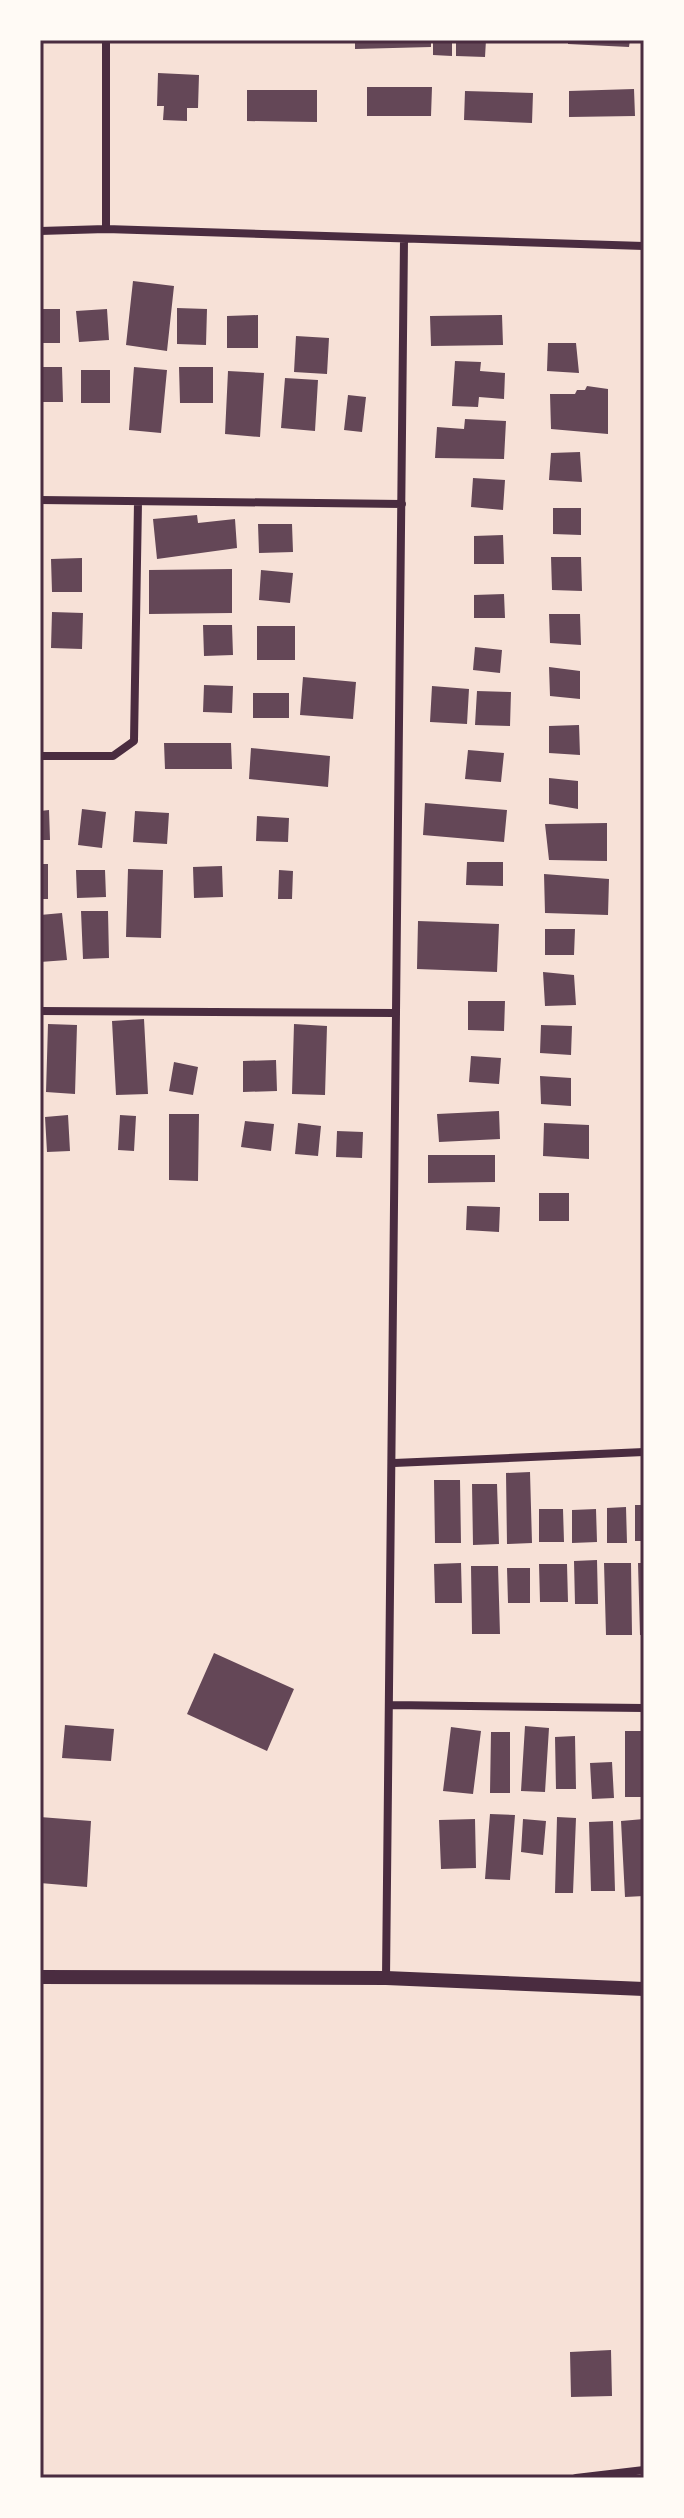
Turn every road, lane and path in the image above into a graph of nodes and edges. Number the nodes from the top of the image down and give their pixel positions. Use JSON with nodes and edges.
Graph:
{"nodes":[{"id":1,"x":106,"y":40,"type":"edge"},
{"id":2,"x":106,"y":229,"type":"junction"},
{"id":3,"x":40,"y":231,"type":"edge"},
{"id":4,"x":404,"y":240,"type":"junction"},
{"id":5,"x":644,"y":246,"type":"edge"},
{"id":6,"x":40,"y":500,"type":"edge"},
{"id":7,"x":138,"y":502,"type":"junction"},
{"id":8,"x":402,"y":504,"type":"junction"},
{"id":9,"x":40,"y":756,"type":"edge"},
{"id":10,"x":40,"y":1011,"type":"edge"},
{"id":11,"x":395,"y":1013,"type":"junction"},
{"id":12,"x":644,"y":1452,"type":"edge"},
{"id":13,"x":394,"y":1463,"type":"junction"},
{"id":14,"x":390,"y":1705,"type":"junction"},
{"id":15,"x":644,"y":1708,"type":"edge"},
{"id":16,"x":40,"y":1977,"type":"edge"},
{"id":17,"x":386,"y":1978,"type":"junction"},
{"id":18,"x":644,"y":1989,"type":"edge"},
{"id":19,"x":644,"y":2470,"type":"edge"},
{"id":20,"x":576,"y":2478,"type":"edge"}],
"edges":[{"from":1,"to":2,"type":"street"},
{"from":2,"to":3,"type":"street"},
{"from":2,"to":4,"type":"street"},
{"from":4,"to":5,"type":"street"},
{"from":4,"to":8,"type":"street"},
{"from":6,"to":7,"type":"street"},
{"from":7,"to":8,"type":"street"},
{"from":7,"to":9,"type":"street"},
{"from":8,"to":11,"type":"street"},
{"from":10,"to":11,"type":"street"},
{"from":11,"to":13,"type":"street"},
{"from":12,"to":13,"type":"street"},
{"from":13,"to":14,"type":"street"},
{"from":14,"to":15,"type":"street"},
{"from":14,"to":17,"type":"street"},
{"from":16,"to":17,"type":"street"},
{"from":17,"to":18,"type":"street"},
{"from":19,"to":20,"type":"street"}]}
